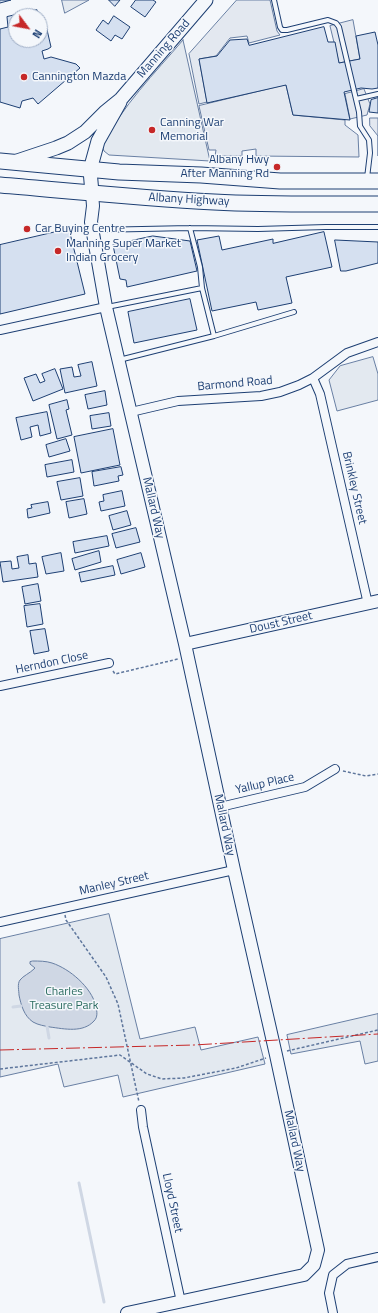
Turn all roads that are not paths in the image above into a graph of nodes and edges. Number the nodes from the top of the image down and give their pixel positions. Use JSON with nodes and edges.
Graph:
{"nodes":[{"id":1,"x":206,"y":0,"type":"edge"},
{"id":2,"x":274,"y":0,"type":"edge"},
{"id":3,"x":378,"y":94,"type":"edge"},
{"id":4,"x":122,"y":99,"type":"junction"},
{"id":5,"x":356,"y":99,"type":"junction"},
{"id":6,"x":6,"y":162,"type":"edge"},
{"id":7,"x":90,"y":170,"type":"junction"},
{"id":8,"x":372,"y":181,"type":"edge"},
{"id":9,"x":0,"y":185,"type":"edge"},
{"id":10,"x":92,"y":193,"type":"junction"},
{"id":11,"x":378,"y":204,"type":"edge"},
{"id":12,"x":91,"y":226,"type":"junction"},
{"id":13,"x":378,"y":227,"type":"edge"},
{"id":14,"x":190,"y":228,"type":"junction"},
{"id":15,"x":202,"y":288,"type":"junction"},
{"id":16,"x":106,"y":307,"type":"junction"},
{"id":17,"x":294,"y":312,"type":"dead end"},
{"id":18,"x":0,"y":330,"type":"edge"},
{"id":19,"x":214,"y":336,"type":"junction"},
{"id":20,"x":378,"y":342,"type":"edge"},
{"id":21,"x":119,"y":360,"type":"junction"},
{"id":22,"x":313,"y":378,"type":"junction"},
{"id":23,"x":131,"y":412,"type":"junction"},
{"id":24,"x":373,"y":602,"type":"edge"},
{"id":25,"x":185,"y":644,"type":"junction"},
{"id":26,"x":109,"y":663,"type":"road end"},
{"id":27,"x":0,"y":686,"type":"edge"},
{"id":28,"x":335,"y":769,"type":"road end"},
{"id":29,"x":220,"y":807,"type":"junction"},
{"id":30,"x":234,"y":870,"type":"junction"},
{"id":31,"x":0,"y":922,"type":"edge"},
{"id":32,"x":141,"y":1110,"type":"road end"},
{"id":33,"x":378,"y":1257,"type":"edge"},
{"id":34,"x":181,"y":1302,"type":"junction"},
{"id":35,"x":127,"y":1313,"type":"edge"},
{"id":36,"x":333,"y":1313,"type":"edge"}],
"edges":[{"from":1,"to":4,"type":"main road","name":"Manning Road"},
{"from":2,"to":5,"type":"lane"},
{"from":3,"to":5,"type":"lane"},
{"from":4,"to":6,"type":"main road","name":"Manning Road"},
{"from":4,"to":7,"type":"main road","name":"Manning Road"},
{"from":5,"to":8,"type":"lane"},
{"from":6,"to":7,"type":"highway","name":"Albany Highway"},
{"from":7,"to":8,"type":"highway","name":"Albany Highway"},
{"from":7,"to":10,"type":"main road","name":"Manning Road"},
{"from":9,"to":10,"type":"highway","name":"Albany Highway"},
{"from":10,"to":11,"type":"highway","name":"Albany Highway"},
{"from":10,"to":12,"type":"street","name":"Mallard Way"},
{"from":12,"to":14,"type":"lane"},
{"from":12,"to":16,"type":"street","name":"Mallard Way"},
{"from":13,"to":14,"type":"lane"},
{"from":14,"to":15,"type":"lane"},
{"from":15,"to":16,"type":"lane"},
{"from":15,"to":19,"type":"lane"},
{"from":16,"to":18,"type":"street"},
{"from":16,"to":21,"type":"street","name":"Mallard Way"},
{"from":17,"to":19,"type":"lane"},
{"from":19,"to":21,"type":"lane"},
{"from":20,"to":22,"type":"street","name":"Barmond Road"},
{"from":21,"to":23,"type":"street","name":"Mallard Way"},
{"from":22,"to":23,"type":"street","name":"Barmond Road"},
{"from":22,"to":24,"type":"street","name":"Brinkley Street"},
{"from":23,"to":25,"type":"street","name":"Mallard Way"},
{"from":24,"to":25,"type":"street","name":"Doust Street"},
{"from":25,"to":29,"type":"street","name":"Mallard Way"},
{"from":26,"to":27,"type":"street","name":"Herndon Close"},
{"from":28,"to":29,"type":"street","name":"Yallup Place"},
{"from":29,"to":30,"type":"street","name":"Mallard Way"},
{"from":30,"to":31,"type":"street","name":"Manley Street"},
{"from":30,"to":34,"type":"street","name":"Mallard Way"},
{"from":32,"to":34,"type":"street","name":"Lloyd Street"},
{"from":33,"to":36,"type":"street"},
{"from":34,"to":35,"type":"street","name":"Mallard Way"}]}
